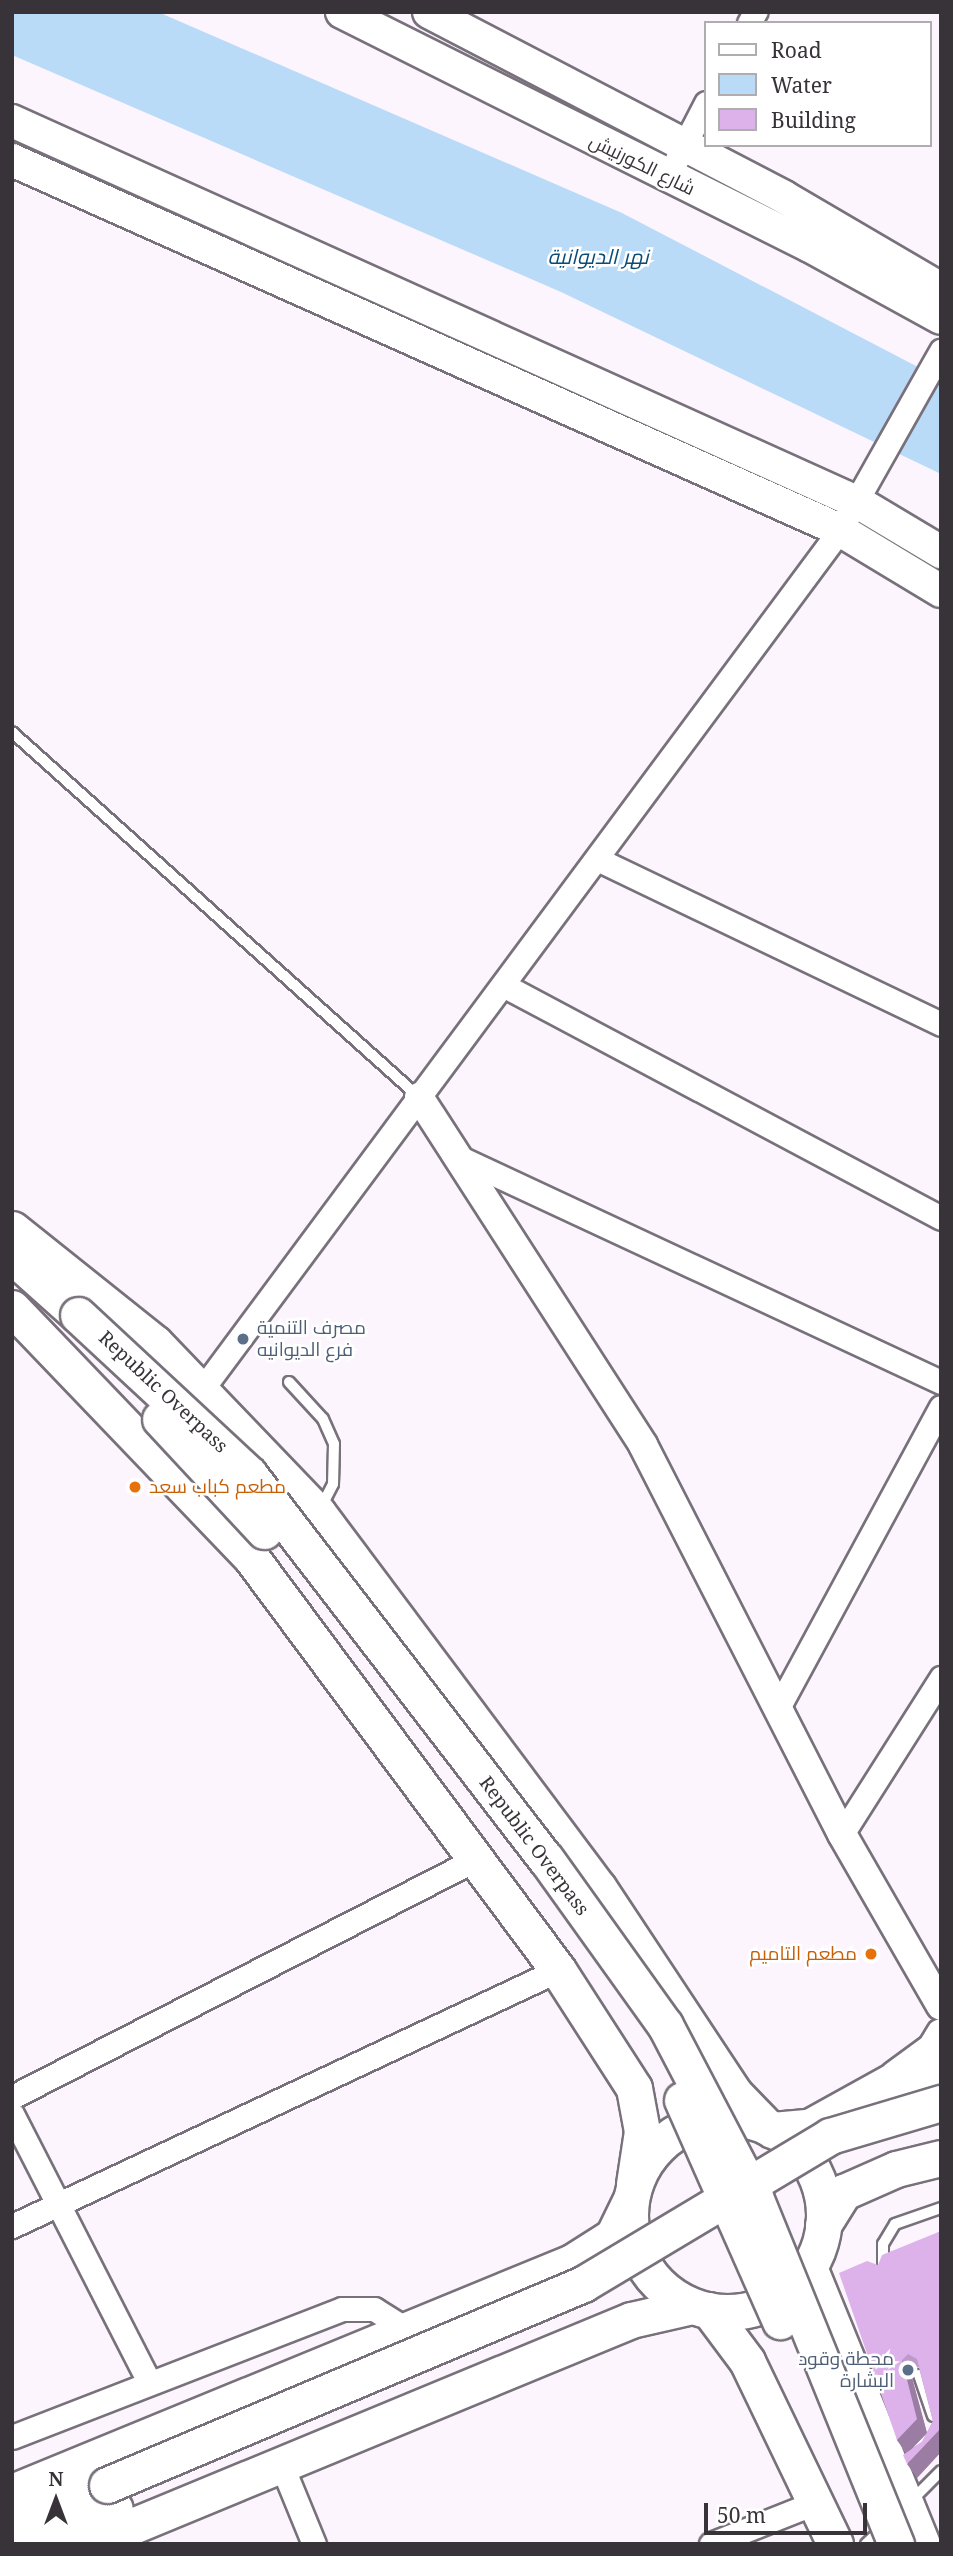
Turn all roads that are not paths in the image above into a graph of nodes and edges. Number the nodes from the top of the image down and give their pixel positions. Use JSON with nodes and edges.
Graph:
{"nodes":[{"id":1,"x":342,"y":12,"type":"edge"},
{"id":2,"x":429,"y":12,"type":"edge"},
{"id":3,"x":704,"y":107,"type":"edge"},
{"id":4,"x":12,"y":121,"type":"edge"},
{"id":5,"x":641,"y":125,"type":"junction"},
{"id":6,"x":683,"y":146,"type":"junction"},
{"id":7,"x":626,"y":158,"type":"junction"},
{"id":8,"x":12,"y":160,"type":"edge"},
{"id":9,"x":667,"y":178,"type":"junction"},
{"id":10,"x":941,"y":289,"type":"edge"},
{"id":11,"x":941,"y":318,"type":"edge"},
{"id":12,"x":941,"y":351,"type":"edge"},
{"id":13,"x":859,"y":503,"type":"junction"},
{"id":14,"x":840,"y":530,"type":"junction"},
{"id":15,"x":941,"y":552,"type":"edge"},
{"id":16,"x":941,"y":591,"type":"edge"},
{"id":17,"x":12,"y":732,"type":"edge"},
{"id":18,"x":597,"y":859,"type":"junction"},
{"id":19,"x":503,"y":985,"type":"junction"},
{"id":20,"x":941,"y":1024,"type":"edge"},
{"id":21,"x":419,"y":1097,"type":"junction"},
{"id":22,"x":458,"y":1157,"type":"junction"},
{"id":23,"x":941,"y":1218,"type":"edge"},
{"id":24,"x":12,"y":1229,"type":"edge"},
{"id":25,"x":12,"y":1256,"type":"edge"},
{"id":26,"x":12,"y":1290,"type":"edge"},
{"id":27,"x":12,"y":1308,"type":"edge"},
{"id":28,"x":71,"y":1323,"type":"junction"},
{"id":29,"x":289,"y":1382,"type":"dead end"},
{"id":30,"x":941,"y":1382,"type":"edge"},
{"id":31,"x":202,"y":1388,"type":"junction"},
{"id":32,"x":941,"y":1407,"type":"edge"},
{"id":33,"x":318,"y":1513,"type":"junction"},
{"id":34,"x":941,"y":1678,"type":"edge"},
{"id":35,"x":778,"y":1708,"type":"junction"},
{"id":36,"x":842,"y":1833,"type":"junction"},
{"id":37,"x":478,"y":1858,"type":"junction"},
{"id":38,"x":558,"y":1970,"type":"junction"},
{"id":39,"x":940,"y":2005,"type":"edge"},
{"id":40,"x":941,"y":2033,"type":"edge"},
{"id":41,"x":941,"y":2068,"type":"edge"},
{"id":42,"x":872,"y":2090,"type":"junction"},
{"id":43,"x":12,"y":2097,"type":"edge"},
{"id":44,"x":941,"y":2103,"type":"edge"},
{"id":45,"x":12,"y":2114,"type":"edge"},
{"id":46,"x":941,"y":2127,"type":"edge"},
{"id":47,"x":769,"y":2128,"type":"junction"},
{"id":48,"x":941,"y":2158,"type":"edge"},
{"id":49,"x":633,"y":2192,"type":"junction"},
{"id":50,"x":55,"y":2205,"type":"junction"},
{"id":51,"x":941,"y":2208,"type":"edge"},
{"id":52,"x":823,"y":2225,"type":"junction"},
{"id":53,"x":12,"y":2226,"type":"edge"},
{"id":54,"x":809,"y":2267,"type":"junction"},
{"id":55,"x":884,"y":2272,"type":"edge"},
{"id":56,"x":700,"y":2308,"type":"junction"},
{"id":57,"x":408,"y":2330,"type":"junction"},
{"id":58,"x":919,"y":2375,"type":"edge"},
{"id":59,"x":149,"y":2382,"type":"junction"},
{"id":60,"x":935,"y":2434,"type":"edge"},
{"id":61,"x":12,"y":2437,"type":"edge"},
{"id":62,"x":282,"y":2466,"type":"junction"},
{"id":63,"x":941,"y":2471,"type":"edge"},
{"id":64,"x":12,"y":2492,"type":"edge"},
{"id":65,"x":112,"y":2496,"type":"junction"},
{"id":66,"x":817,"y":2502,"type":"junction"},
{"id":67,"x":904,"y":2508,"type":"junction"},
{"id":68,"x":12,"y":2525,"type":"edge"},
{"id":69,"x":31,"y":2544,"type":"edge"},
{"id":70,"x":89,"y":2544,"type":"edge"},
{"id":71,"x":314,"y":2544,"type":"edge"},
{"id":72,"x":711,"y":2544,"type":"edge"},
{"id":73,"x":835,"y":2544,"type":"edge"},
{"id":74,"x":866,"y":2544,"type":"edge"},
{"id":75,"x":876,"y":2544,"type":"edge"},
{"id":76,"x":896,"y":2544,"type":"edge"},
{"id":77,"x":922,"y":2544,"type":"edge"}],
"edges":[{"from":1,"to":7,"type":"main road","name":"شارع الكورنيش"},
{"from":2,"to":5,"type":"main road","name":"شارع الكورنيش"},
{"from":3,"to":6,"type":"street"},
{"from":4,"to":13,"type":"main road"},
{"from":5,"to":6,"type":"main road","name":"شارع الكورنيش"},
{"from":5,"to":7,"type":"main road"},
{"from":6,"to":9,"type":"street"},
{"from":6,"to":10,"type":"main road","name":"شارع الكورنيش"},
{"from":7,"to":9,"type":"main road","name":"شارع الكورنيش"},
{"from":8,"to":14,"type":"main road"},
{"from":9,"to":11,"type":"main road","name":"شارع الكورنيش"},
{"from":12,"to":13,"type":"street"},
{"from":13,"to":14,"type":"street"},
{"from":13,"to":15,"type":"main road"},
{"from":14,"to":16,"type":"main road"},
{"from":14,"to":18,"type":"street"},
{"from":17,"to":21,"type":"lane"},
{"from":18,"to":19,"type":"street"},
{"from":18,"to":20,"type":"street"},
{"from":19,"to":21,"type":"street"},
{"from":19,"to":23,"type":"street"},
{"from":21,"to":22,"type":"street"},
{"from":21,"to":31,"type":"street"},
{"from":22,"to":30,"type":"street"},
{"from":22,"to":35,"type":"street"},
{"from":24,"to":31,"type":"main road"},
{"from":25,"to":28,"type":"main road","name":"Republic Overpass"},
{"from":26,"to":28,"type":"main road","name":"Republic Overpass"},
{"from":27,"to":37,"type":"main road"},
{"from":28,"to":75,"type":"main road","name":"Republic Overpass","bridge":true},
{"from":28,"to":76,"type":"main road","name":"Republic Overpass","bridge":true},
{"from":29,"to":33,"type":"lane"},
{"from":31,"to":33,"type":"main road"},
{"from":32,"to":35,"type":"street"},
{"from":33,"to":47,"type":"main road"},
{"from":34,"to":36,"type":"street"},
{"from":35,"to":36,"type":"street"},
{"from":36,"to":39,"type":"street"},
{"from":37,"to":38,"type":"main road"},
{"from":37,"to":43,"type":"street"},
{"from":38,"to":49,"type":"main road"},
{"from":38,"to":50,"type":"street"},
{"from":40,"to":42,"type":"street"},
{"from":41,"to":42,"type":"main road"},
{"from":42,"to":47,"type":"main road"},
{"from":44,"to":65,"type":"main road","bridge":true},
{"from":45,"to":50,"type":"street"},
{"from":46,"to":65,"type":"main road","bridge":true},
{"from":47,"to":49,"type":"main road"},
{"from":47,"to":52,"type":"main road"},
{"from":48,"to":52,"type":"main road"},
{"from":49,"to":56,"type":"main road"},
{"from":49,"to":57,"type":"main road"},
{"from":50,"to":53,"type":"street"},
{"from":50,"to":59,"type":"street"},
{"from":51,"to":55,"type":"lane"},
{"from":52,"to":54,"type":"main road"},
{"from":54,"to":56,"type":"main road"},
{"from":54,"to":67,"type":"main road"},
{"from":56,"to":62,"type":"main road"},
{"from":56,"to":66,"type":"main road"},
{"from":57,"to":59,"type":"street"},
{"from":57,"to":64,"type":"main road"},
{"from":58,"to":60,"type":"lane"},
{"from":59,"to":61,"type":"street"},
{"from":62,"to":70,"type":"main road"},
{"from":62,"to":71,"type":"street"},
{"from":63,"to":67,"type":"lane"},
{"from":65,"to":68,"type":"main road"},
{"from":65,"to":69,"type":"main road"},
{"from":66,"to":72,"type":"street"},
{"from":66,"to":73,"type":"main road"},
{"from":67,"to":74,"type":"lane"},
{"from":67,"to":77,"type":"main road"}]}
